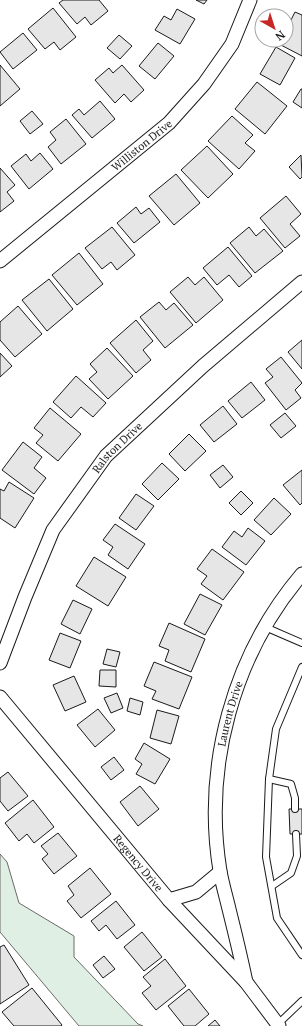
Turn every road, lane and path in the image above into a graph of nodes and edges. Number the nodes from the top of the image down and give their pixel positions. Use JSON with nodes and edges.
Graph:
{"nodes":[{"id":1,"x":250,"y":0,"type":"edge"},
{"id":2,"x":0,"y":261,"type":"edge"},
{"id":3,"x":302,"y":282,"type":"edge"},
{"id":4,"x":302,"y":574,"type":"edge"},
{"id":5,"x":265,"y":626,"type":"junction"},
{"id":6,"x":302,"y":643,"type":"edge"},
{"id":7,"x":0,"y":663,"type":"edge"},
{"id":8,"x":302,"y":667,"type":"edge"},
{"id":9,"x":0,"y":697,"type":"edge"},
{"id":10,"x":269,"y":779,"type":"junction"},
{"id":11,"x":295,"y":809,"type":"dead end"},
{"id":12,"x":296,"y":834,"type":"dead end"},
{"id":13,"x":220,"y":872,"type":"junction"},
{"id":14,"x":272,"y":886,"type":"junction"},
{"id":15,"x":169,"y":900,"type":"junction"},
{"id":16,"x":302,"y":955,"type":"edge"},
{"id":17,"x":246,"y":982,"type":"junction"},
{"id":18,"x":302,"y":1002,"type":"edge"},
{"id":19,"x":278,"y":1025,"type":"edge"}],
"edges":[{"from":1,"to":2,"type":"street","name":"Williston Drive"},
{"from":3,"to":7,"type":"street","name":"Ralston Drive"},
{"from":4,"to":5,"type":"street","name":"Laurent Drive"},
{"from":5,"to":6,"type":"lane"},
{"from":5,"to":13,"type":"street","name":"Laurent Drive"},
{"from":8,"to":10,"type":"lane"},
{"from":9,"to":15,"type":"street","name":"Regency Drive"},
{"from":10,"to":11,"type":"lane"},
{"from":10,"to":14,"type":"lane"},
{"from":12,"to":14,"type":"lane"},
{"from":13,"to":15,"type":"street"},
{"from":13,"to":17,"type":"street","name":"Laurent Drive"},
{"from":14,"to":16,"type":"lane"},
{"from":15,"to":17,"type":"street","name":"Regency Drive"},
{"from":17,"to":19,"type":"street","name":"Regency Drive"},
{"from":18,"to":19,"type":"lane"}]}
